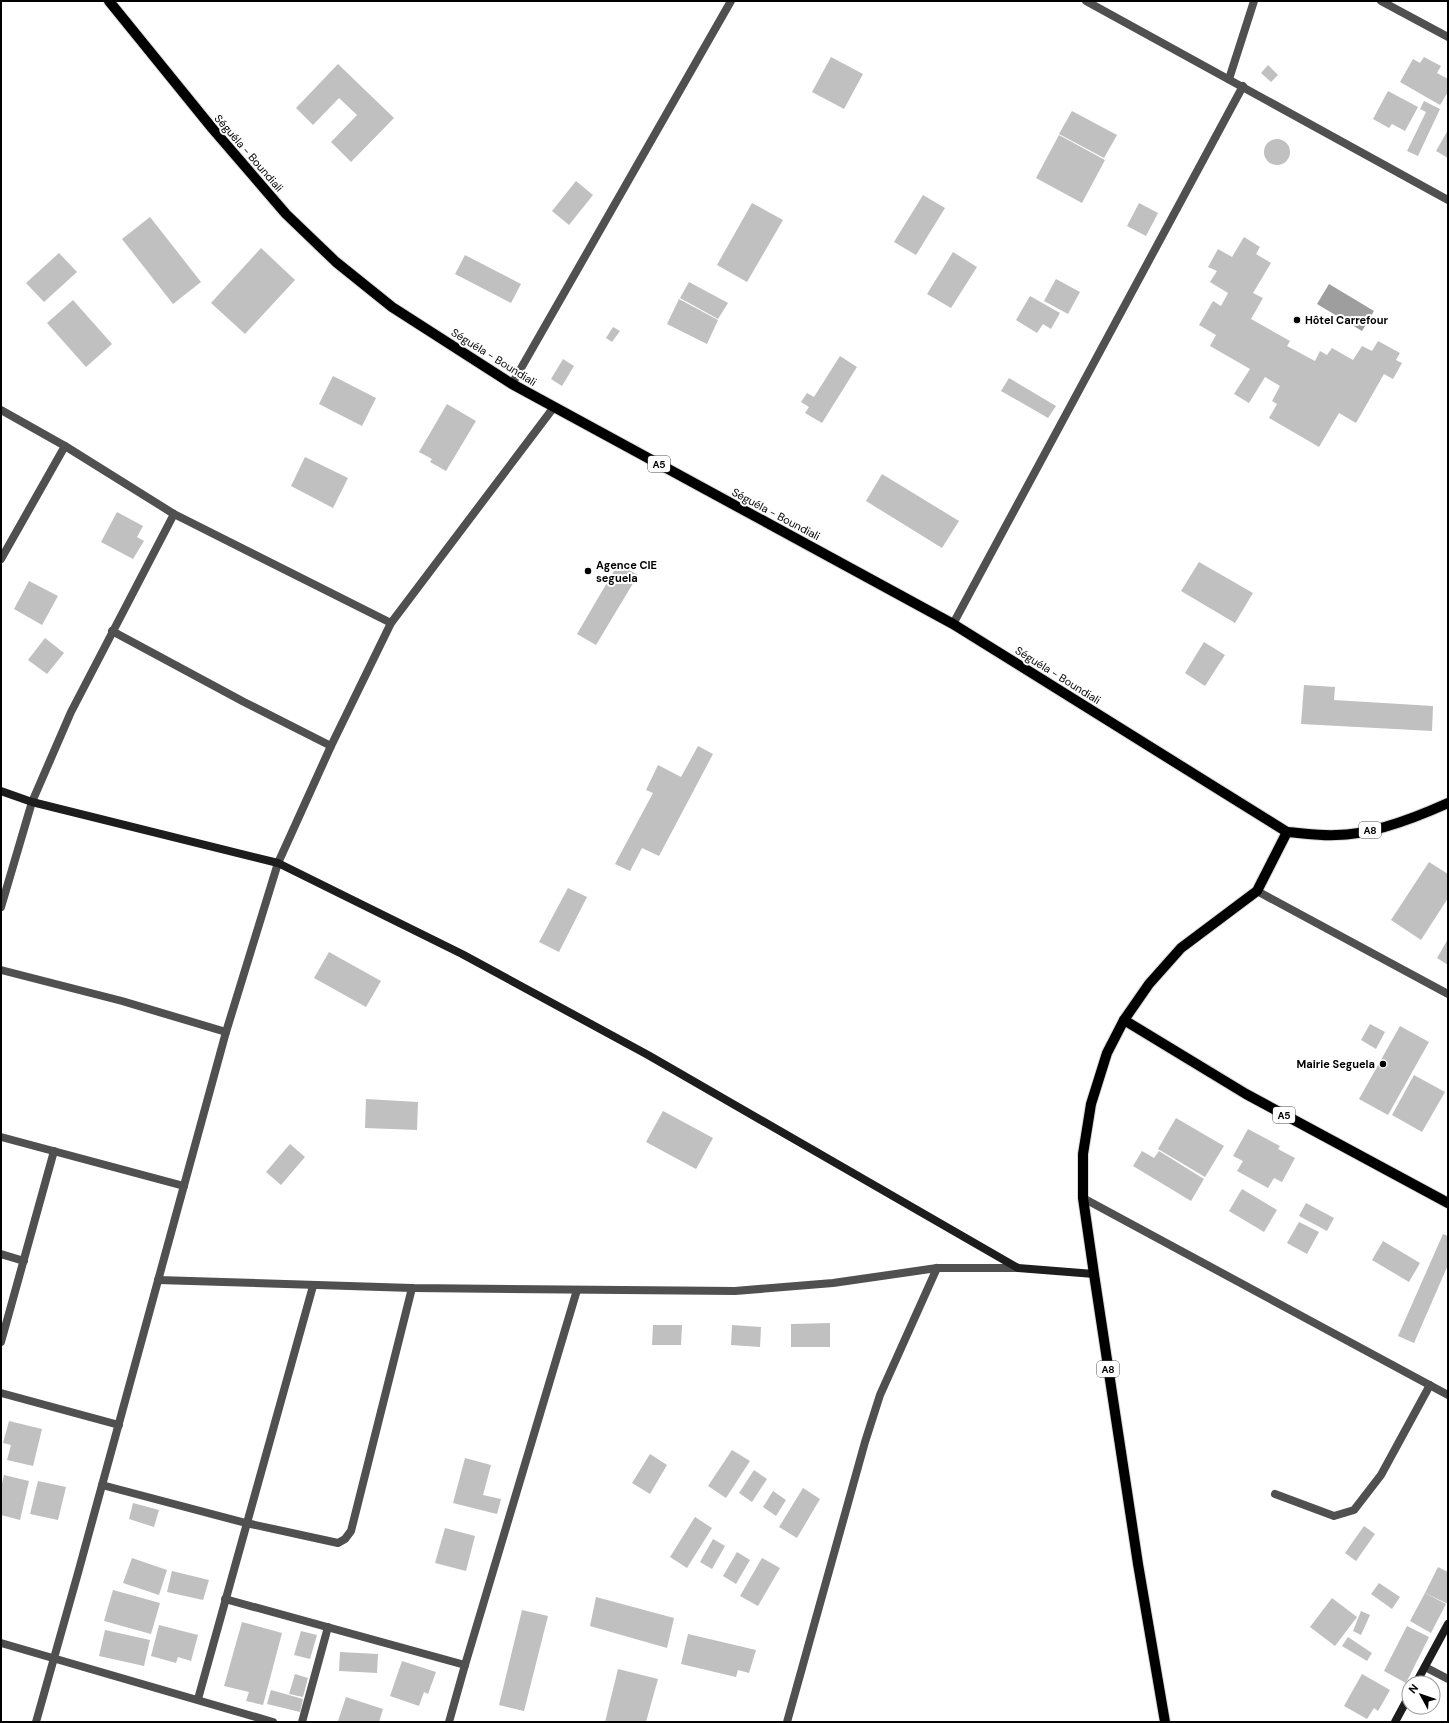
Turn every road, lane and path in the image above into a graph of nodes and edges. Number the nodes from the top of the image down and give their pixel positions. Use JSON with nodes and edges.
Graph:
{"nodes":[{"id":1,"x":108,"y":1,"type":"edge"},
{"id":2,"x":730,"y":1,"type":"edge"},
{"id":3,"x":1086,"y":1,"type":"edge"},
{"id":4,"x":1254,"y":1,"type":"edge"},
{"id":5,"x":1380,"y":1,"type":"edge"},
{"id":6,"x":1448,"y":37,"type":"edge"},
{"id":7,"x":1229,"y":78,"type":"junction"},
{"id":8,"x":1243,"y":86,"type":"junction"},
{"id":9,"x":1448,"y":200,"type":"edge"},
{"id":10,"x":512,"y":384,"type":"junction"},
{"id":11,"x":554,"y":407,"type":"junction"},
{"id":12,"x":1,"y":410,"type":"edge"},
{"id":13,"x":65,"y":446,"type":"junction"},
{"id":14,"x":174,"y":514,"type":"junction"},
{"id":15,"x":1,"y":559,"type":"edge"},
{"id":16,"x":391,"y":623,"type":"junction"},
{"id":17,"x":953,"y":624,"type":"junction"},
{"id":18,"x":112,"y":631,"type":"junction"},
{"id":19,"x":331,"y":746,"type":"junction"},
{"id":20,"x":1,"y":791,"type":"edge"},
{"id":21,"x":32,"y":802,"type":"junction"},
{"id":22,"x":1448,"y":803,"type":"edge"},
{"id":23,"x":1287,"y":832,"type":"junction"},
{"id":24,"x":278,"y":863,"type":"junction"},
{"id":25,"x":1257,"y":891,"type":"junction"},
{"id":26,"x":1,"y":907,"type":"edge"},
{"id":27,"x":1,"y":970,"type":"edge"},
{"id":28,"x":1448,"y":994,"type":"edge"},
{"id":29,"x":1124,"y":1020,"type":"junction"},
{"id":30,"x":226,"y":1032,"type":"junction"},
{"id":31,"x":1,"y":1137,"type":"edge"},
{"id":32,"x":54,"y":1152,"type":"junction"},
{"id":33,"x":184,"y":1186,"type":"junction"},
{"id":34,"x":1083,"y":1198,"type":"junction"},
{"id":35,"x":1448,"y":1204,"type":"edge"},
{"id":36,"x":1,"y":1254,"type":"edge"},
{"id":37,"x":24,"y":1261,"type":"junction"},
{"id":38,"x":937,"y":1268,"type":"junction"},
{"id":39,"x":1018,"y":1268,"type":"junction"},
{"id":40,"x":1094,"y":1274,"type":"junction"},
{"id":41,"x":158,"y":1280,"type":"junction"},
{"id":42,"x":313,"y":1286,"type":"junction"},
{"id":43,"x":412,"y":1288,"type":"junction"},
{"id":44,"x":577,"y":1290,"type":"junction"},
{"id":45,"x":1,"y":1342,"type":"edge"},
{"id":46,"x":1430,"y":1385,"type":"junction"},
{"id":47,"x":1,"y":1393,"type":"edge"},
{"id":48,"x":1448,"y":1395,"type":"edge"},
{"id":49,"x":119,"y":1425,"type":"junction"},
{"id":50,"x":102,"y":1485,"type":"junction"},
{"id":51,"x":1275,"y":1494,"type":"dead end"},
{"id":52,"x":246,"y":1523,"type":"junction"},
{"id":53,"x":225,"y":1599,"type":"junction"},
{"id":54,"x":1448,"y":1624,"type":"edge"},
{"id":55,"x":328,"y":1627,"type":"junction"},
{"id":56,"x":1,"y":1643,"type":"edge"},
{"id":57,"x":54,"y":1658,"type":"junction"},
{"id":58,"x":465,"y":1665,"type":"junction"},
{"id":59,"x":1425,"y":1667,"type":"junction"},
{"id":60,"x":1420,"y":1675,"type":"edge"},
{"id":61,"x":1448,"y":1679,"type":"edge"},
{"id":62,"x":198,"y":1699,"type":"junction"},
{"id":63,"x":1401,"y":1711,"type":"edge"},
{"id":64,"x":36,"y":1722,"type":"edge"},
{"id":65,"x":273,"y":1722,"type":"edge"},
{"id":66,"x":302,"y":1722,"type":"edge"},
{"id":67,"x":449,"y":1722,"type":"edge"},
{"id":68,"x":788,"y":1722,"type":"edge"},
{"id":69,"x":1165,"y":1722,"type":"edge"},
{"id":70,"x":1395,"y":1722,"type":"edge"}],
"edges":[{"from":1,"to":10,"type":"main road","name":"Séguéla - Boundiali","number":"A5"},
{"from":2,"to":10,"type":"street"},
{"from":3,"to":7,"type":"street"},
{"from":4,"to":7,"type":"street"},
{"from":5,"to":6,"type":"street"},
{"from":7,"to":8,"type":"street"},
{"from":8,"to":9,"type":"street"},
{"from":8,"to":17,"type":"street"},
{"from":10,"to":11,"type":"main road","name":"Séguéla - Boundiali","number":"A5"},
{"from":11,"to":16,"type":"street"},
{"from":11,"to":17,"type":"main road","name":"Séguéla - Boundiali","number":"A5"},
{"from":12,"to":13,"type":"street"},
{"from":13,"to":14,"type":"street"},
{"from":13,"to":15,"type":"street"},
{"from":14,"to":16,"type":"street"},
{"from":14,"to":18,"type":"street"},
{"from":16,"to":19,"type":"street"},
{"from":17,"to":23,"type":"main road","name":"Séguéla - Boundiali","number":"A5"},
{"from":18,"to":19,"type":"street"},
{"from":18,"to":21,"type":"street"},
{"from":19,"to":24,"type":"street"},
{"from":20,"to":21,"type":"main road"},
{"from":21,"to":24,"type":"main road"},
{"from":21,"to":26,"type":"street"},
{"from":22,"to":23,"type":"main road","number":"A8"},
{"from":23,"to":25,"type":"main road"},
{"from":24,"to":30,"type":"street"},
{"from":24,"to":39,"type":"main road"},
{"from":25,"to":28,"type":"street"},
{"from":25,"to":29,"type":"main road"},
{"from":27,"to":30,"type":"street"},
{"from":29,"to":34,"type":"main road","number":"A8"},
{"from":29,"to":35,"type":"main road","number":"A5"},
{"from":30,"to":33,"type":"street"},
{"from":31,"to":32,"type":"street"},
{"from":32,"to":33,"type":"street"},
{"from":32,"to":37,"type":"street"},
{"from":33,"to":41,"type":"street"},
{"from":34,"to":40,"type":"main road","number":"A8"},
{"from":34,"to":46,"type":"street"},
{"from":36,"to":37,"type":"street"},
{"from":37,"to":45,"type":"street"},
{"from":38,"to":39,"type":"street"},
{"from":38,"to":44,"type":"street"},
{"from":38,"to":68,"type":"street"},
{"from":39,"to":40,"type":"main road"},
{"from":40,"to":69,"type":"main road","number":"A8"},
{"from":41,"to":42,"type":"street"},
{"from":41,"to":49,"type":"street"},
{"from":42,"to":43,"type":"street"},
{"from":42,"to":52,"type":"street"},
{"from":43,"to":44,"type":"street"},
{"from":43,"to":52,"type":"street"},
{"from":44,"to":58,"type":"street"},
{"from":46,"to":48,"type":"street"},
{"from":46,"to":51,"type":"street"},
{"from":47,"to":49,"type":"street"},
{"from":49,"to":50,"type":"street"},
{"from":50,"to":52,"type":"street"},
{"from":50,"to":57,"type":"street"},
{"from":52,"to":53,"type":"street"},
{"from":53,"to":55,"type":"street"},
{"from":53,"to":62,"type":"street"},
{"from":54,"to":59,"type":"main road"},
{"from":55,"to":58,"type":"street"},
{"from":55,"to":66,"type":"street"},
{"from":56,"to":57,"type":"street"},
{"from":57,"to":62,"type":"street"},
{"from":57,"to":64,"type":"street"},
{"from":58,"to":67,"type":"street"},
{"from":59,"to":60,"type":"main road"},
{"from":59,"to":61,"type":"street"},
{"from":62,"to":65,"type":"street"},
{"from":63,"to":70,"type":"main road"}]}
